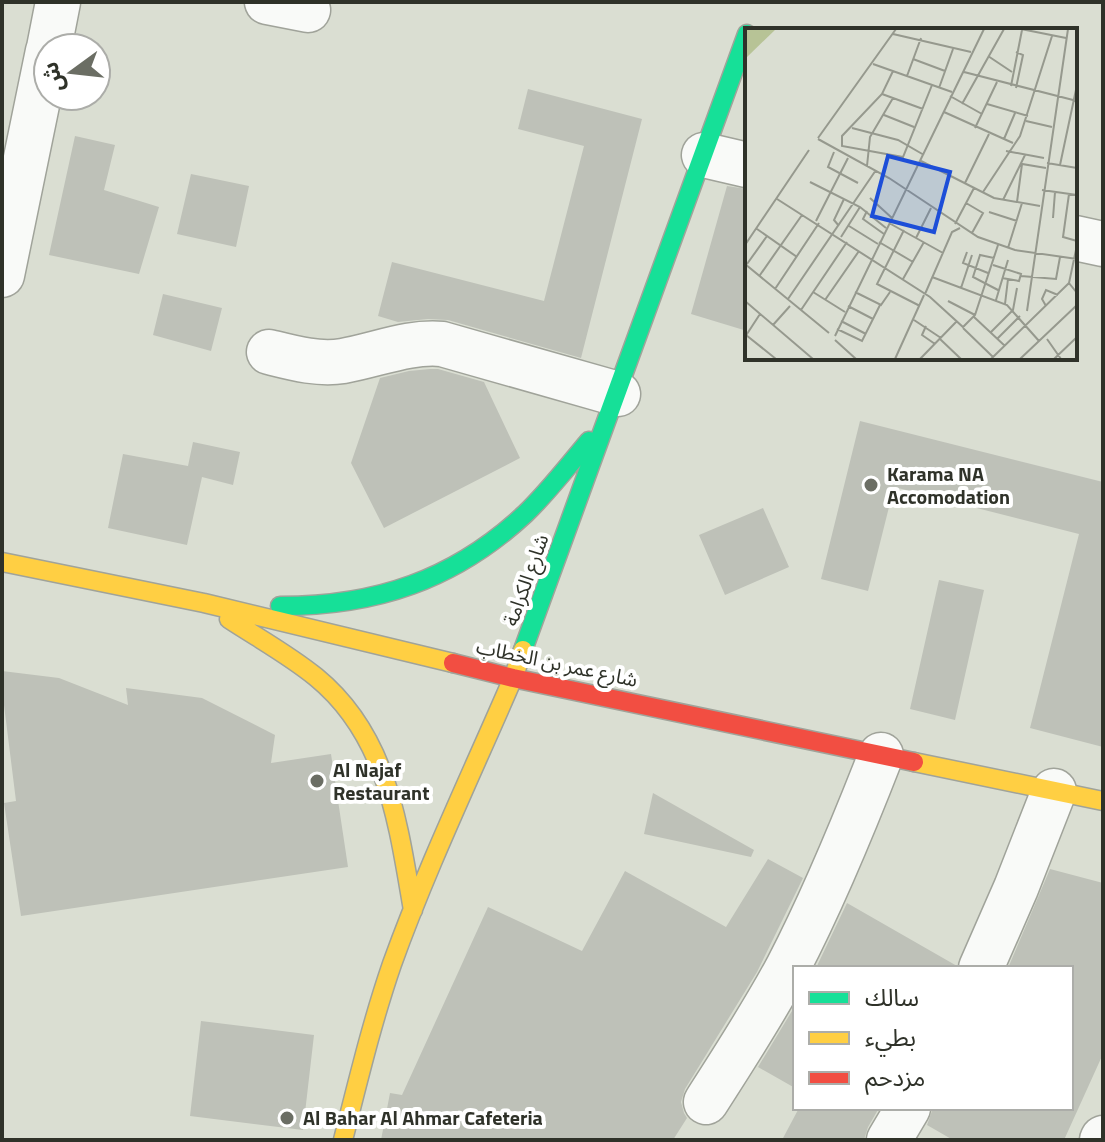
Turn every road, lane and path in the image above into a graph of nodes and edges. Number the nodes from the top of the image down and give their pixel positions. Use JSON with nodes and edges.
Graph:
{"nodes":[{"id":1,"x":58,"y":2,"type":"edge"},
{"id":2,"x":52,"y":32,"type":"edge"},
{"id":3,"x":745,"y":41,"type":"edge"},
{"id":4,"x":35,"y":112,"type":"edge"},
{"id":5,"x":704,"y":155,"type":"junction"},
{"id":6,"x":745,"y":165,"type":"edge"},
{"id":7,"x":1077,"y":238,"type":"edge"},
{"id":8,"x":1103,"y":244,"type":"edge"},
{"id":9,"x":2,"y":275,"type":"edge"},
{"id":10,"x":269,"y":352,"type":"dead end"},
{"id":11,"x":613,"y":406,"type":"junction"},
{"id":12,"x":2,"y":562,"type":"edge"},
{"id":13,"x":204,"y":603,"type":"junction"},
{"id":14,"x":513,"y":678,"type":"junction"},
{"id":15,"x":881,"y":755,"type":"junction"},
{"id":16,"x":1054,"y":791,"type":"junction"},
{"id":17,"x":1103,"y":801,"type":"edge"},
{"id":18,"x":413,"y":910,"type":"junction"},
{"id":19,"x":982,"y":966,"type":"edge"},
{"id":20,"x":706,"y":1102,"type":"dead end"},
{"id":21,"x":907,"y":1110,"type":"edge"},
{"id":22,"x":343,"y":1140,"type":"edge"},
{"id":23,"x":889,"y":1140,"type":"edge"}],
"edges":[{"from":1,"to":2,"type":"street"},
{"from":3,"to":5,"type":"main road","name":"شارع الكرامة"},
{"from":4,"to":9,"type":"street"},
{"from":5,"to":6,"type":"street"},
{"from":5,"to":11,"type":"main road","name":"شارع الكرامة"},
{"from":7,"to":8,"type":"street"},
{"from":10,"to":11,"type":"street"},
{"from":11,"to":13,"type":"main road"},
{"from":11,"to":14,"type":"main road","name":"شارع الكرامة"},
{"from":12,"to":13,"type":"main road","name":"شارع عمر بن الخطاب"},
{"from":13,"to":14,"type":"main road","name":"شارع عمر بن الخطاب"},
{"from":13,"to":18,"type":"main road"},
{"from":14,"to":15,"type":"main road","name":"شارع عمر بن الخطاب"},
{"from":14,"to":18,"type":"main road","name":"شارع الكرامة"},
{"from":15,"to":16,"type":"main road","name":"شارع عمر بن الخطاب"},
{"from":15,"to":20,"type":"street"},
{"from":16,"to":17,"type":"main road","name":"شارع عمر بن الخطاب"},
{"from":16,"to":19,"type":"street"},
{"from":18,"to":22,"type":"main road","name":"شارع الكرامة"},
{"from":21,"to":23,"type":"street"}]}
